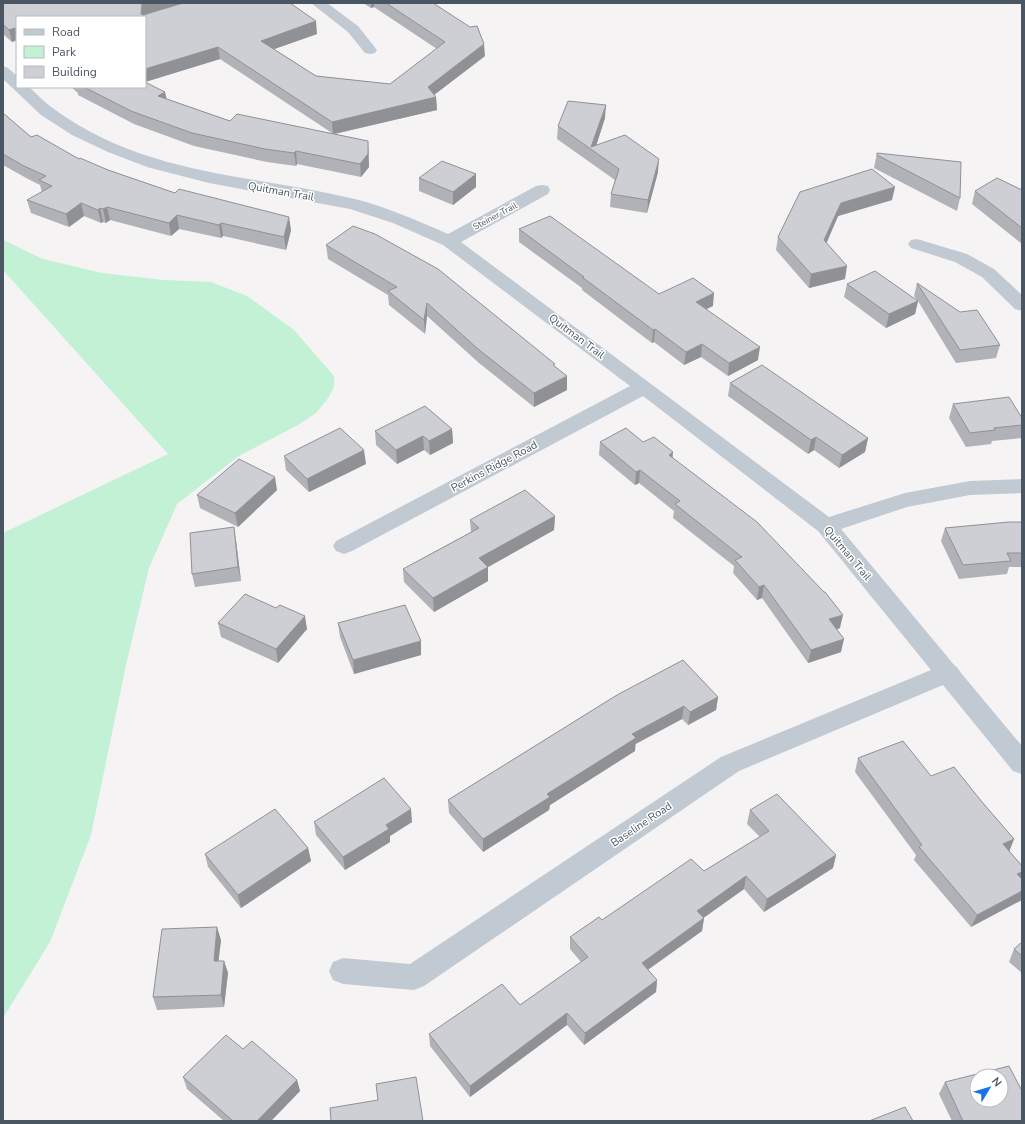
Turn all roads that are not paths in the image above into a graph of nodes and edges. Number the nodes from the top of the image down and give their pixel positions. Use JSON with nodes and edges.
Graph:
{"nodes":[{"id":1,"x":318,"y":3,"type":"edge"},
{"id":2,"x":370,"y":50,"type":"dead end"},
{"id":3,"x":16,"y":63,"type":"edge"},
{"id":4,"x":3,"y":67,"type":"edge"},
{"id":5,"x":3,"y":71,"type":"edge"},
{"id":6,"x":16,"y":83,"type":"edge"},
{"id":7,"x":21,"y":88,"type":"edge"},
{"id":8,"x":542,"y":190,"type":"dead end"},
{"id":9,"x":449,"y":241,"type":"junction"},
{"id":10,"x":917,"y":244,"type":"dead end"},
{"id":11,"x":1022,"y":305,"type":"edge"},
{"id":12,"x":644,"y":387,"type":"junction"},
{"id":13,"x":1022,"y":486,"type":"edge"},
{"id":14,"x":826,"y":526,"type":"junction"},
{"id":15,"x":344,"y":546,"type":"dead end"},
{"id":16,"x":949,"y":674,"type":"junction"},
{"id":17,"x":1022,"y":764,"type":"edge"},
{"id":18,"x":343,"y":971,"type":"dead end"}],
"edges":[{"from":1,"to":2,"type":"street"},
{"from":3,"to":4,"type":"street"},
{"from":5,"to":6,"type":"street"},
{"from":7,"to":9,"type":"street","name":"Quitman Trail"},
{"from":8,"to":9,"type":"street","name":"Steiner Trail"},
{"from":9,"to":12,"type":"street","name":"Quitman Trail"},
{"from":10,"to":11,"type":"street"},
{"from":12,"to":14,"type":"street","name":"Quitman Trail"},
{"from":12,"to":15,"type":"street","name":"Perkins Ridge Road"},
{"from":13,"to":14,"type":"street"},
{"from":14,"to":16,"type":"street","name":"Quitman Trail"},
{"from":16,"to":17,"type":"street","name":"Quitman Trail"},
{"from":16,"to":18,"type":"street","name":"Baseline Road"}]}
